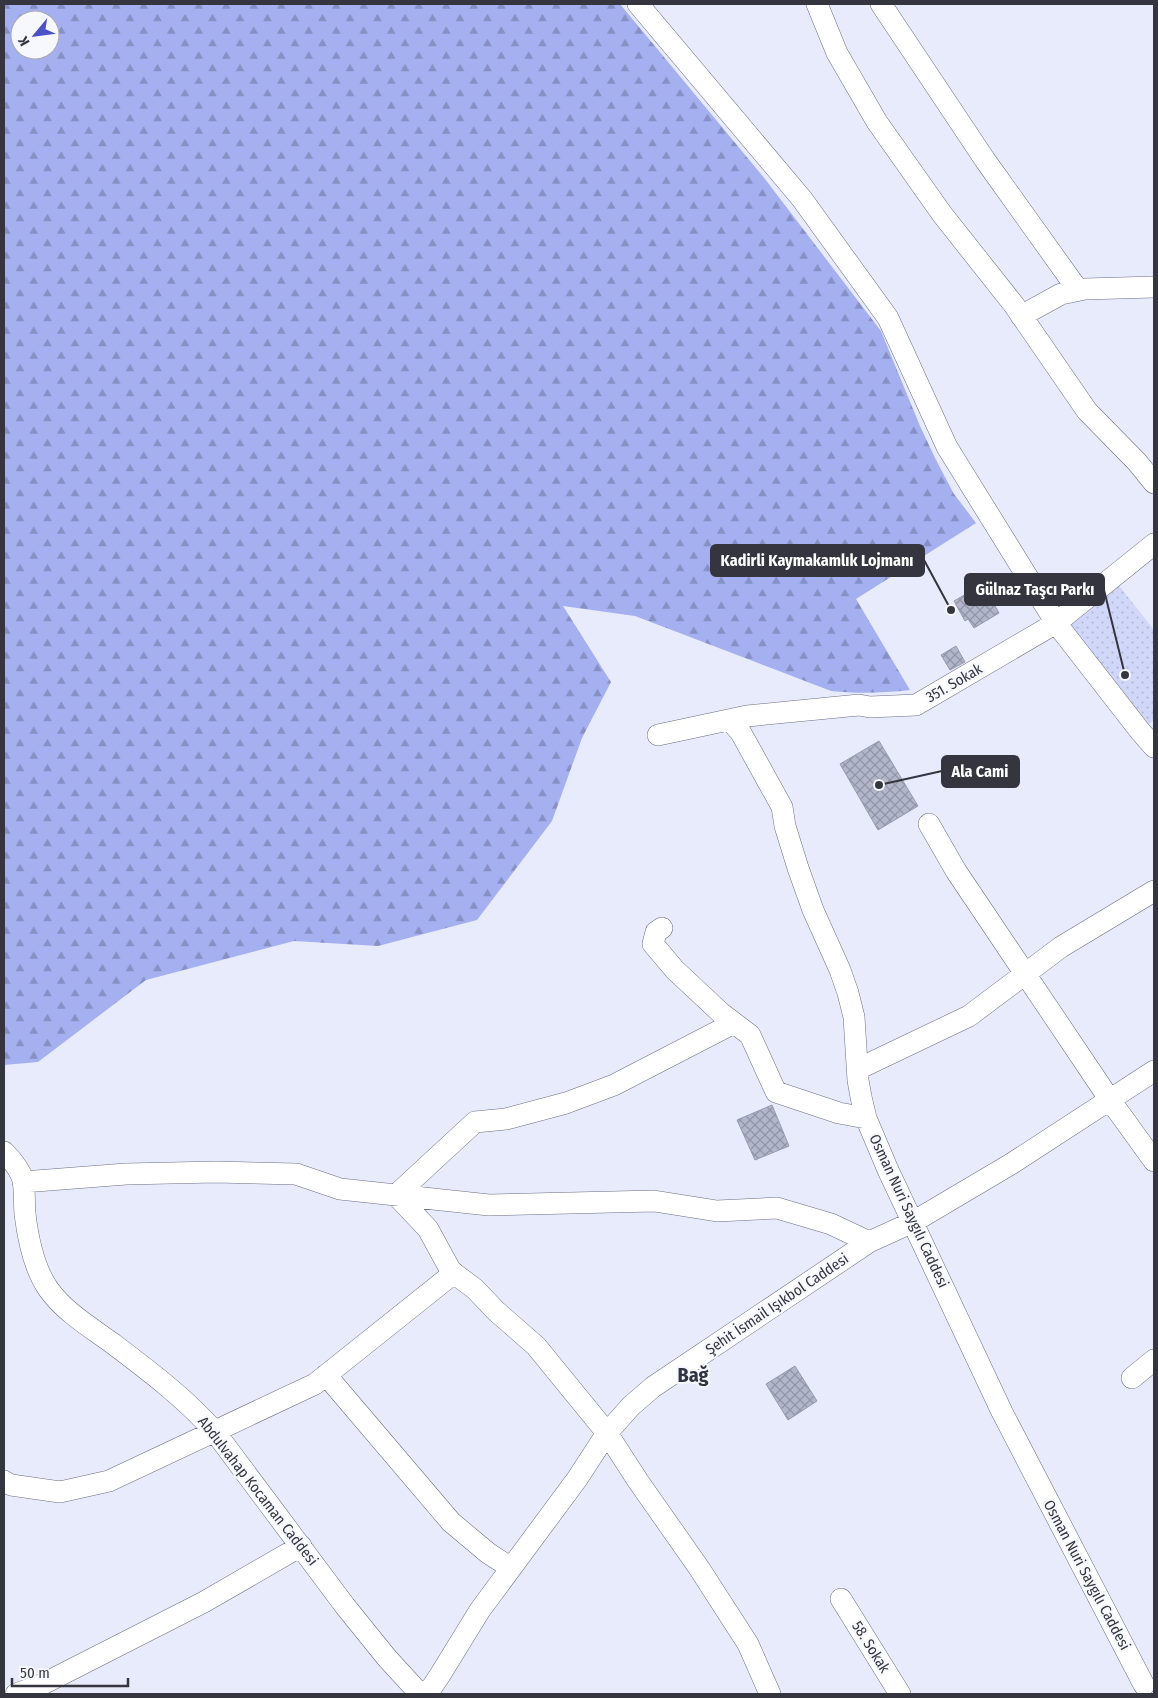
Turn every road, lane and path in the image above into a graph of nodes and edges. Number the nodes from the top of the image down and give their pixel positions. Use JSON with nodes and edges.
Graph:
{"nodes":[{"id":1,"x":638,"y":4,"type":"edge"},
{"id":2,"x":817,"y":4,"type":"edge"},
{"id":3,"x":881,"y":4,"type":"edge"},
{"id":4,"x":1154,"y":287,"type":"edge"},
{"id":5,"x":1078,"y":290,"type":"junction"},
{"id":6,"x":1021,"y":316,"type":"junction"},
{"id":7,"x":1154,"y":483,"type":"edge"},
{"id":8,"x":1154,"y":544,"type":"edge"},
{"id":9,"x":1056,"y":623,"type":"junction"},
{"id":10,"x":730,"y":720,"type":"junction"},
{"id":11,"x":658,"y":736,"type":"dead end"},
{"id":12,"x":1153,"y":742,"type":"edge"},
{"id":13,"x":929,"y":824,"type":"dead end"},
{"id":14,"x":1154,"y":891,"type":"edge"},
{"id":15,"x":662,"y":928,"type":"dead end"},
{"id":16,"x":1026,"y":974,"type":"junction"},
{"id":17,"x":734,"y":1023,"type":"junction"},
{"id":18,"x":858,"y":1069,"type":"junction"},
{"id":19,"x":1154,"y":1071,"type":"edge"},
{"id":20,"x":1110,"y":1100,"type":"junction"},
{"id":21,"x":866,"y":1118,"type":"junction"},
{"id":22,"x":4,"y":1152,"type":"edge"},
{"id":23,"x":1154,"y":1161,"type":"edge"},
{"id":24,"x":23,"y":1182,"type":"junction"},
{"id":25,"x":396,"y":1196,"type":"junction"},
{"id":26,"x":913,"y":1222,"type":"junction"},
{"id":27,"x":869,"y":1242,"type":"junction"},
{"id":28,"x":454,"y":1273,"type":"junction"},
{"id":29,"x":1154,"y":1360,"type":"edge"},
{"id":30,"x":326,"y":1376,"type":"junction"},
{"id":31,"x":1132,"y":1378,"type":"dead end"},
{"id":32,"x":215,"y":1432,"type":"junction"},
{"id":33,"x":607,"y":1433,"type":"junction"},
{"id":34,"x":4,"y":1481,"type":"edge"},
{"id":35,"x":301,"y":1546,"type":"junction"},
{"id":36,"x":511,"y":1568,"type":"junction"},
{"id":37,"x":841,"y":1600,"type":"dead end"},
{"id":38,"x":1144,"y":1685,"type":"edge"},
{"id":39,"x":895,"y":1693,"type":"edge"},
{"id":40,"x":16,"y":1694,"type":"edge"},
{"id":41,"x":420,"y":1694,"type":"edge"},
{"id":42,"x":424,"y":1694,"type":"edge"},
{"id":43,"x":770,"y":1694,"type":"edge"}],
"edges":[{"from":1,"to":9,"type":"street"},
{"from":2,"to":6,"type":"street"},
{"from":3,"to":5,"type":"street"},
{"from":4,"to":5,"type":"street"},
{"from":5,"to":6,"type":"street"},
{"from":6,"to":7,"type":"street"},
{"from":8,"to":9,"type":"street","name":"351. Sokak"},
{"from":9,"to":10,"type":"street","name":"351. Sokak"},
{"from":9,"to":12,"type":"street"},
{"from":10,"to":11,"type":"street","name":"351. Sokak"},
{"from":10,"to":18,"type":"street","name":"Osman Nuri Saygılı Caddesi"},
{"from":13,"to":16,"type":"street"},
{"from":14,"to":16,"type":"street"},
{"from":15,"to":17,"type":"street"},
{"from":16,"to":18,"type":"street"},
{"from":16,"to":20,"type":"street"},
{"from":17,"to":21,"type":"street"},
{"from":17,"to":25,"type":"street"},
{"from":18,"to":21,"type":"street","name":"Osman Nuri Saygılı Caddesi"},
{"from":19,"to":20,"type":"street","name":"Şehit İsmail Işıkbol Caddesi"},
{"from":20,"to":23,"type":"street"},
{"from":20,"to":26,"type":"street","name":"Şehit İsmail Işıkbol Caddesi"},
{"from":21,"to":26,"type":"street","name":"Osman Nuri Saygılı Caddesi"},
{"from":22,"to":24,"type":"street","name":"Abdulvahap Kocaman Caddesi"},
{"from":24,"to":25,"type":"street"},
{"from":24,"to":32,"type":"street","name":"Abdulvahap Kocaman Caddesi"},
{"from":25,"to":27,"type":"street"},
{"from":25,"to":28,"type":"street"},
{"from":26,"to":27,"type":"street","name":"Şehit İsmail Işıkbol Caddesi"},
{"from":26,"to":38,"type":"street","name":"Osman Nuri Saygılı Caddesi"},
{"from":27,"to":33,"type":"street","name":"Şehit İsmail Işıkbol Caddesi"},
{"from":28,"to":30,"type":"street"},
{"from":28,"to":33,"type":"street"},
{"from":29,"to":31,"type":"street"},
{"from":30,"to":32,"type":"street"},
{"from":30,"to":36,"type":"street"},
{"from":32,"to":34,"type":"street"},
{"from":32,"to":35,"type":"street","name":"Abdulvahap Kocaman Caddesi"},
{"from":33,"to":36,"type":"street","name":"Şehit İsmail Işıkbol Caddesi"},
{"from":33,"to":43,"type":"street"},
{"from":35,"to":40,"type":"street"},
{"from":35,"to":41,"type":"street","name":"Abdulvahap Kocaman Caddesi"},
{"from":36,"to":42,"type":"street","name":"Şehit İsmail Işıkbol Caddesi"},
{"from":37,"to":39,"type":"street","name":"58. Sokak"}]}
